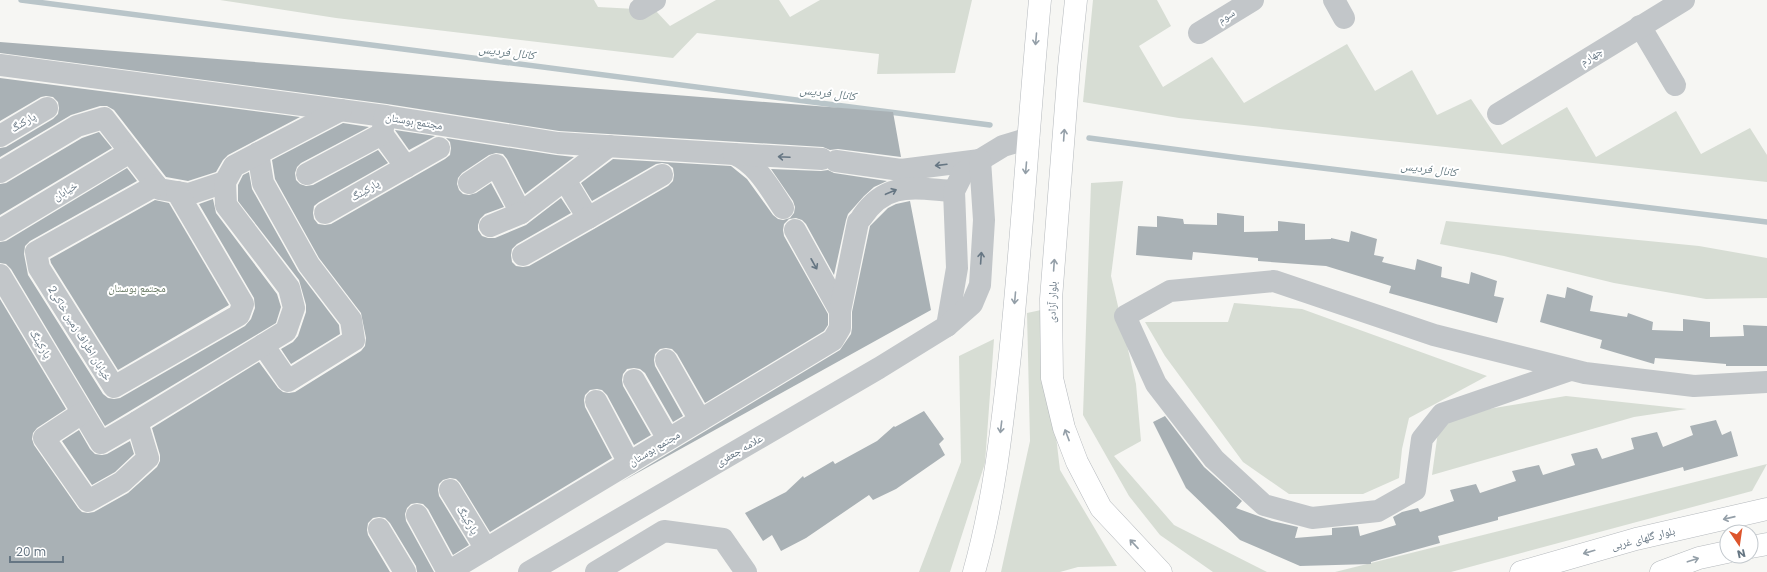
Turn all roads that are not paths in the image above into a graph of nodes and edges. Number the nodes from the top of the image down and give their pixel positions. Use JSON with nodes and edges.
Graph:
{"nodes":[{"id":1,"x":1040,"y":0,"type":"edge"},
{"id":2,"x":1076,"y":0,"type":"edge"},
{"id":3,"x":1253,"y":0,"type":"edge"},
{"id":4,"x":1684,"y":0,"type":"edge"},
{"id":5,"x":1640,"y":26,"type":"junction"},
{"id":6,"x":1199,"y":33,"type":"dead end"},
{"id":7,"x":0,"y":65,"type":"edge"},
{"id":8,"x":1675,"y":84,"type":"dead end"},
{"id":9,"x":47,"y":108,"type":"dead end"},
{"id":10,"x":341,"y":110,"type":"junction"},
{"id":11,"x":1498,"y":114,"type":"dead end"},
{"id":12,"x":384,"y":125,"type":"junction"},
{"id":13,"x":0,"y":136,"type":"edge"},
{"id":14,"x":1029,"y":138,"type":"junction"},
{"id":15,"x":609,"y":146,"type":"junction"},
{"id":16,"x":439,"y":148,"type":"dead end"},
{"id":17,"x":130,"y":152,"type":"junction"},
{"id":18,"x":258,"y":153,"type":"junction"},
{"id":19,"x":734,"y":154,"type":"junction"},
{"id":20,"x":980,"y":160,"type":"junction"},
{"id":21,"x":406,"y":167,"type":"junction"},
{"id":22,"x":0,"y":172,"type":"edge"},
{"id":23,"x":307,"y":174,"type":"dead end"},
{"id":24,"x":662,"y":175,"type":"dead end"},
{"id":25,"x":565,"y":180,"type":"junction"},
{"id":26,"x":225,"y":182,"type":"junction"},
{"id":27,"x":469,"y":183,"type":"dead end"},
{"id":28,"x":156,"y":185,"type":"junction"},
{"id":29,"x":954,"y":191,"type":"junction"},
{"id":30,"x":177,"y":192,"type":"junction"},
{"id":31,"x":783,"y":208,"type":"dead end"},
{"id":32,"x":521,"y":212,"type":"junction"},
{"id":33,"x":325,"y":213,"type":"dead end"},
{"id":34,"x":588,"y":218,"type":"junction"},
{"id":35,"x":490,"y":226,"type":"dead end"},
{"id":36,"x":0,"y":230,"type":"edge"},
{"id":37,"x":795,"y":230,"type":"dead end"},
{"id":38,"x":524,"y":255,"type":"dead end"},
{"id":39,"x":0,"y":275,"type":"edge"},
{"id":40,"x":840,"y":311,"type":"junction"},
{"id":41,"x":948,"y":326,"type":"junction"},
{"id":42,"x":263,"y":345,"type":"junction"},
{"id":43,"x":666,"y":360,"type":"dead end"},
{"id":44,"x":1570,"y":370,"type":"junction"},
{"id":45,"x":634,"y":380,"type":"dead end"},
{"id":46,"x":1767,"y":382,"type":"edge"},
{"id":47,"x":596,"y":401,"type":"dead end"},
{"id":48,"x":82,"y":412,"type":"junction"},
{"id":49,"x":700,"y":420,"type":"junction"},
{"id":50,"x":137,"y":422,"type":"junction"},
{"id":51,"x":668,"y":439,"type":"junction"},
{"id":52,"x":629,"y":463,"type":"junction"},
{"id":53,"x":450,"y":490,"type":"dead end"},
{"id":54,"x":1767,"y":509,"type":"edge"},
{"id":55,"x":417,"y":514,"type":"dead end"},
{"id":56,"x":379,"y":529,"type":"dead end"},
{"id":57,"x":486,"y":549,"type":"junction"},
{"id":58,"x":1719,"y":554,"type":"edge"},
{"id":59,"x":405,"y":572,"type":"edge"},
{"id":60,"x":448,"y":572,"type":"edge"},
{"id":61,"x":529,"y":572,"type":"edge"},
{"id":62,"x":596,"y":572,"type":"edge"},
{"id":63,"x":746,"y":572,"type":"edge"},
{"id":64,"x":974,"y":572,"type":"edge"},
{"id":65,"x":1161,"y":572,"type":"edge"},
{"id":66,"x":1521,"y":572,"type":"edge"},
{"id":67,"x":1661,"y":572,"type":"edge"}],
"edges":[{"from":1,"to":14,"type":"main road","one_way":true},
{"from":65,"to":2,"type":"main road","name":"بلوار آزادی","one_way":true},
{"from":3,"to":6,"type":"street","name":"سوم"},
{"from":4,"to":5,"type":"street","name":"چهارم"},
{"from":5,"to":8,"type":"street"},
{"from":5,"to":11,"type":"street","name":"چهارم"},
{"from":7,"to":10,"type":"street","name":"مجتمع بوستان"},
{"from":9,"to":13,"type":"street","name":"پارکنگ"},
{"from":10,"to":12,"type":"street","name":"مجتمع بوستان"},
{"from":10,"to":18,"type":"street"},
{"from":12,"to":15,"type":"street","name":"مجتمع بوستان"},
{"from":12,"to":21,"type":"street"},
{"from":12,"to":23,"type":"street"},
{"from":14,"to":20,"type":"street"},
{"from":14,"to":64,"type":"main road","one_way":true},
{"from":15,"to":19,"type":"street","name":"مجتمع بوستان"},
{"from":15,"to":25,"type":"street"},
{"from":16,"to":21,"type":"street","name":"پارکینگ"},
{"from":17,"to":22,"type":"street"},
{"from":17,"to":28,"type":"street"},
{"from":17,"to":36,"type":"street","name":"خیابان"},
{"from":18,"to":26,"type":"street"},
{"from":18,"to":42,"type":"street"},
{"from":20,"to":19,"type":"street","name":"مجتمع بوستان","one_way":true},
{"from":19,"to":31,"type":"street","name":"مجتمع بوستان"},
{"from":20,"to":29,"type":"street"},
{"from":41,"to":20,"type":"street","name":"علامه جعفری","one_way":true},
{"from":21,"to":33,"type":"street","name":"پارکینگ"},
{"from":24,"to":34,"type":"street"},
{"from":25,"to":32,"type":"street"},
{"from":25,"to":34,"type":"street"},
{"from":26,"to":30,"type":"street"},
{"from":26,"to":42,"type":"street"},
{"from":27,"to":32,"type":"street"},
{"from":28,"to":30,"type":"street"},
{"from":28,"to":30,"type":"street","name":"خیابان اطراف زمین خاکی2"},
{"from":40,"to":29,"type":"street","name":"مجتمع بوستان","one_way":true},
{"from":29,"to":41,"type":"street"},
{"from":32,"to":35,"type":"street"},
{"from":34,"to":38,"type":"street"},
{"from":37,"to":40,"type":"street","one_way":true},
{"from":39,"to":48,"type":"street","name":"پارکینگ"},
{"from":40,"to":49,"type":"street","name":"مجتمع بوستان"},
{"from":41,"to":61,"type":"street","name":"علامه جعفری"},
{"from":42,"to":50,"type":"street"},
{"from":43,"to":49,"type":"street"},
{"from":44,"to":44,"type":"street"},
{"from":44,"to":46,"type":"street"},
{"from":45,"to":51,"type":"street"},
{"from":47,"to":52,"type":"street"},
{"from":48,"to":50,"type":"street","name":"پارکینگ"},
{"from":48,"to":50,"type":"street"},
{"from":49,"to":51,"type":"street","name":"مجتمع بوستان"},
{"from":51,"to":52,"type":"street","name":"مجتمع بوستان"},
{"from":52,"to":57,"type":"street","name":"مجتمع بوستان"},
{"from":53,"to":57,"type":"street","name":"پارکینگ"},
{"from":54,"to":66,"type":"main road","name":"بلوار گلهای غربی","one_way":true},
{"from":55,"to":60,"type":"street"},
{"from":56,"to":59,"type":"street"},
{"from":57,"to":60,"type":"street","name":"مجتمع بوستان"},
{"from":67,"to":58,"type":"main road","one_way":true},
{"from":62,"to":63,"type":"street"}]}
